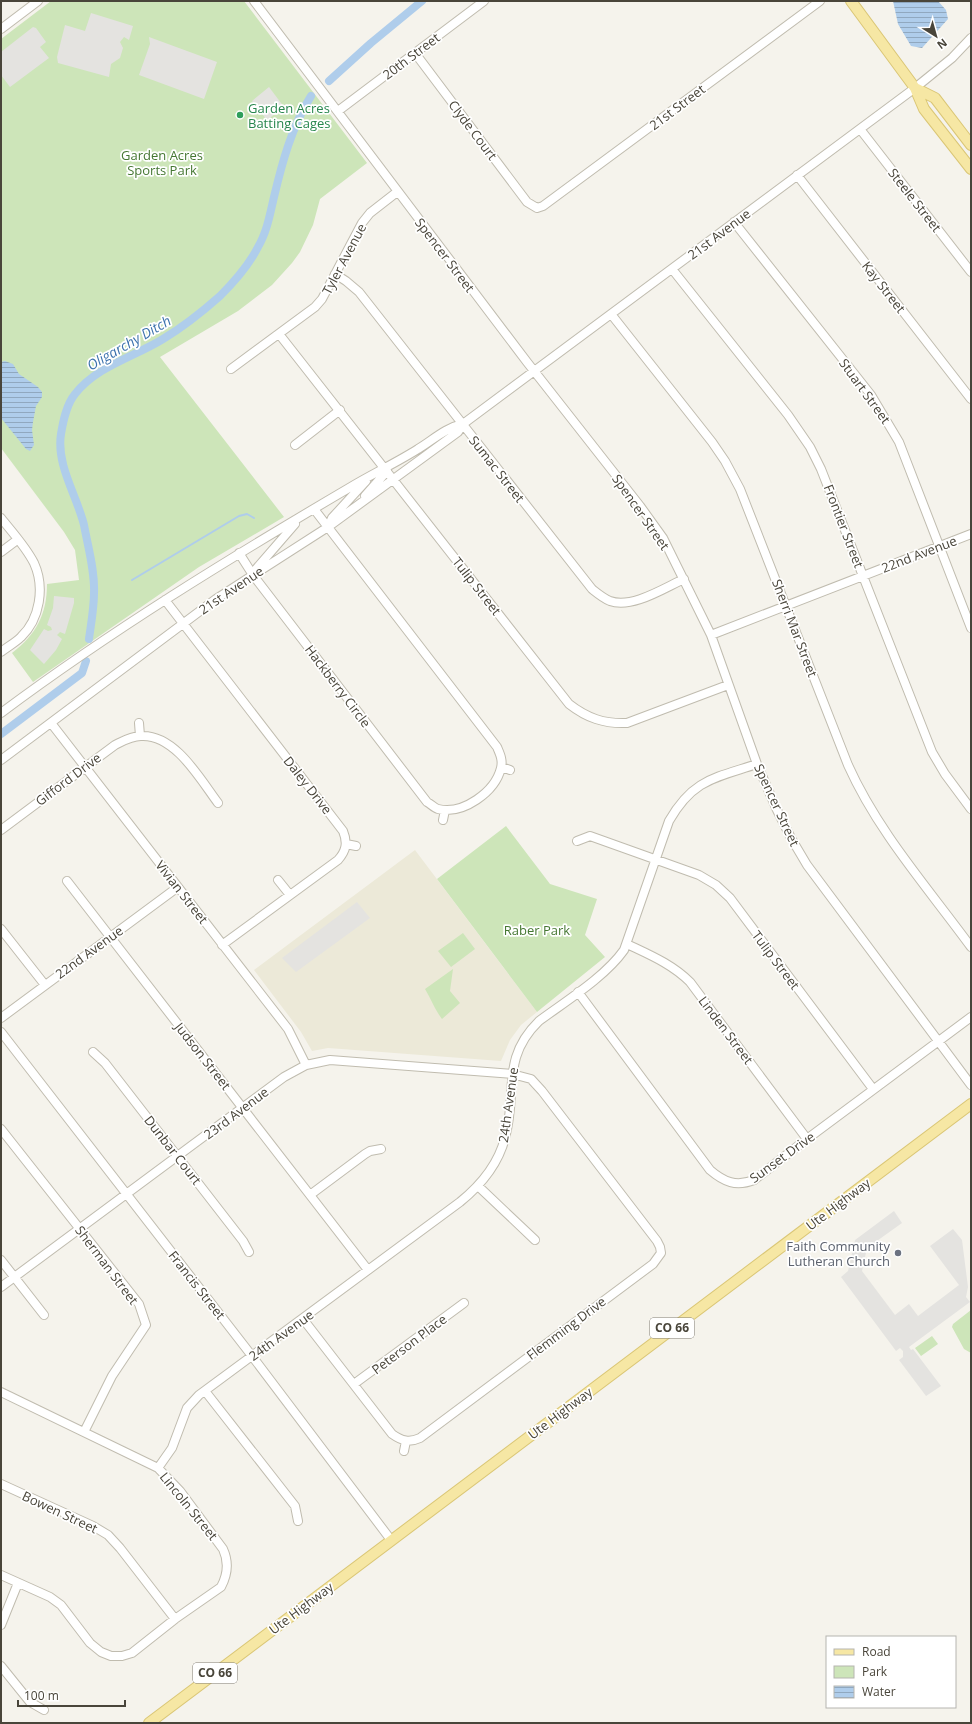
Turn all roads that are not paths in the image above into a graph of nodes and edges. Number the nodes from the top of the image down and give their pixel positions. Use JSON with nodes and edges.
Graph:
{"nodes":[{"id":1,"x":38,"y":1,"type":"edge"},
{"id":2,"x":254,"y":1,"type":"edge"},
{"id":3,"x":484,"y":1,"type":"edge"},
{"id":4,"x":820,"y":1,"type":"edge"},
{"id":5,"x":851,"y":1,"type":"edge"},
{"id":6,"x":1,"y":29,"type":"edge"},
{"id":7,"x":971,"y":38,"type":"edge"},
{"id":8,"x":415,"y":53,"type":"junction"},
{"id":9,"x":916,"y":88,"type":"junction"},
{"id":10,"x":338,"y":111,"type":"junction"},
{"id":11,"x":860,"y":129,"type":"junction"},
{"id":12,"x":971,"y":145,"type":"edge"},
{"id":13,"x":971,"y":169,"type":"edge"},
{"id":14,"x":797,"y":175,"type":"junction"},
{"id":15,"x":397,"y":192,"type":"junction"},
{"id":16,"x":532,"y":206,"type":"joint"},
{"id":17,"x":734,"y":222,"type":"junction"},
{"id":18,"x":672,"y":269,"type":"junction"},
{"id":19,"x":971,"y":272,"type":"edge"},
{"id":20,"x":335,"y":274,"type":"junction"},
{"id":21,"x":611,"y":314,"type":"junction"},
{"id":22,"x":279,"y":334,"type":"junction"},
{"id":23,"x":232,"y":369,"type":"dead end"},
{"id":24,"x":534,"y":371,"type":"junction"},
{"id":25,"x":971,"y":399,"type":"edge"},
{"id":26,"x":340,"y":410,"type":"junction"},
{"id":27,"x":462,"y":424,"type":"junction"},
{"id":28,"x":295,"y":445,"type":"dead end"},
{"id":29,"x":418,"y":450,"type":"junction"},
{"id":30,"x":386,"y":469,"type":"junction"},
{"id":31,"x":372,"y":475,"type":"junction"},
{"id":32,"x":394,"y":479,"type":"junction"},
{"id":33,"x":360,"y":504,"type":"junction"},
{"id":34,"x":314,"y":509,"type":"junction"},
{"id":35,"x":306,"y":514,"type":"junction"},
{"id":36,"x":1,"y":518,"type":"edge"},
{"id":37,"x":328,"y":527,"type":"junction"},
{"id":38,"x":971,"y":534,"type":"edge"},
{"id":39,"x":17,"y":540,"type":"junction"},
{"id":40,"x":940,"y":546,"type":"junction"},
{"id":41,"x":1,"y":552,"type":"edge"},
{"id":42,"x":239,"y":553,"type":"junction"},
{"id":43,"x":253,"y":575,"type":"junction"},
{"id":44,"x":863,"y":576,"type":"junction"},
{"id":45,"x":684,"y":579,"type":"junction"},
{"id":46,"x":165,"y":600,"type":"junction"},
{"id":47,"x":786,"y":605,"type":"junction"},
{"id":48,"x":183,"y":623,"type":"junction"},
{"id":49,"x":971,"y":628,"type":"edge"},
{"id":50,"x":711,"y":635,"type":"junction"},
{"id":51,"x":1,"y":652,"type":"edge"},
{"id":52,"x":728,"y":685,"type":"junction"},
{"id":53,"x":1,"y":713,"type":"edge"},
{"id":54,"x":51,"y":723,"type":"junction"},
{"id":55,"x":139,"y":723,"type":"dead end"},
{"id":56,"x":140,"y":736,"type":"junction"},
{"id":57,"x":1,"y":760,"type":"edge"},
{"id":58,"x":757,"y":764,"type":"junction"},
{"id":59,"x":84,"y":767,"type":"junction"},
{"id":60,"x":502,"y":767,"type":"junction"},
{"id":61,"x":510,"y":770,"type":"dead end"},
{"id":62,"x":218,"y":803,"type":"dead end"},
{"id":63,"x":970,"y":807,"type":"edge"},
{"id":64,"x":445,"y":810,"type":"junction"},
{"id":65,"x":443,"y":820,"type":"dead end"},
{"id":66,"x":1,"y":830,"type":"edge"},
{"id":67,"x":577,"y":841,"type":"dead end"},
{"id":68,"x":346,"y":844,"type":"junction"},
{"id":69,"x":356,"y":846,"type":"dead end"},
{"id":70,"x":655,"y":860,"type":"junction"},
{"id":71,"x":278,"y":880,"type":"dead end"},
{"id":72,"x":67,"y":881,"type":"dead end"},
{"id":73,"x":178,"y":886,"type":"junction"},
{"id":74,"x":290,"y":895,"type":"junction"},
{"id":75,"x":1,"y":929,"type":"edge"},
{"id":76,"x":110,"y":937,"type":"junction"},
{"id":77,"x":627,"y":944,"type":"junction"},
{"id":78,"x":222,"y":945,"type":"junction"},
{"id":79,"x":971,"y":947,"type":"edge"},
{"id":80,"x":44,"y":985,"type":"junction"},
{"id":81,"x":578,"y":992,"type":"junction"},
{"id":82,"x":971,"y":1017,"type":"edge"},
{"id":83,"x":1,"y":1018,"type":"edge"},
{"id":84,"x":1,"y":1032,"type":"edge"},
{"id":85,"x":938,"y":1042,"type":"junction"},
{"id":86,"x":93,"y":1052,"type":"dead end"},
{"id":87,"x":306,"y":1065,"type":"junction"},
{"id":88,"x":512,"y":1074,"type":"junction"},
{"id":89,"x":971,"y":1085,"type":"edge"},
{"id":90,"x":873,"y":1089,"type":"junction"},
{"id":91,"x":971,"y":1104,"type":"edge"},
{"id":92,"x":243,"y":1107,"type":"junction"},
{"id":93,"x":1,"y":1129,"type":"edge"},
{"id":94,"x":807,"y":1139,"type":"junction"},
{"id":95,"x":381,"y":1149,"type":"dead end"},
{"id":96,"x":177,"y":1156,"type":"junction"},
{"id":97,"x":478,"y":1186,"type":"junction"},
{"id":98,"x":127,"y":1194,"type":"junction"},
{"id":99,"x":310,"y":1195,"type":"junction"},
{"id":100,"x":80,"y":1228,"type":"junction"},
{"id":101,"x":536,"y":1240,"type":"dead end"},
{"id":102,"x":248,"y":1252,"type":"dead end"},
{"id":103,"x":1,"y":1260,"type":"edge"},
{"id":104,"x":368,"y":1270,"type":"junction"},
{"id":105,"x":15,"y":1277,"type":"junction"},
{"id":106,"x":1,"y":1287,"type":"edge"},
{"id":107,"x":464,"y":1303,"type":"dead end"},
{"id":108,"x":44,"y":1315,"type":"dead end"},
{"id":109,"x":303,"y":1319,"type":"junction"},
{"id":110,"x":252,"y":1356,"type":"junction"},
{"id":111,"x":354,"y":1384,"type":"junction"},
{"id":112,"x":205,"y":1391,"type":"junction"},
{"id":113,"x":1,"y":1392,"type":"edge"},
{"id":114,"x":84,"y":1432,"type":"junction"},
{"id":115,"x":406,"y":1441,"type":"junction"},
{"id":116,"x":404,"y":1450,"type":"dead end"},
{"id":117,"x":158,"y":1468,"type":"junction"},
{"id":118,"x":1,"y":1484,"type":"edge"},
{"id":119,"x":298,"y":1521,"type":"dead end"},
{"id":120,"x":391,"y":1540,"type":"junction"},
{"id":121,"x":1,"y":1575,"type":"edge"},
{"id":122,"x":18,"y":1583,"type":"junction"},
{"id":123,"x":175,"y":1619,"type":"junction"},
{"id":124,"x":1,"y":1625,"type":"edge"},
{"id":125,"x":1,"y":1666,"type":"edge"},
{"id":126,"x":44,"y":1710,"type":"dead end"},
{"id":127,"x":149,"y":1723,"type":"edge"}],
"edges":[{"from":1,"to":6,"type":"street"},
{"from":2,"to":10,"type":"street","name":"Spencer Street"},
{"from":3,"to":8,"type":"street","name":"20th Street"},
{"from":4,"to":16,"type":"street","name":"21st Street"},
{"from":5,"to":9,"type":"main road"},
{"from":7,"to":9,"type":"street","name":"21st Avenue"},
{"from":8,"to":10,"type":"street","name":"20th Street"},
{"from":8,"to":16,"type":"street","name":"Clyde Court"},
{"from":9,"to":11,"type":"street","name":"21st Avenue"},
{"from":9,"to":12,"type":"main road"},
{"from":9,"to":13,"type":"main road"},
{"from":10,"to":15,"type":"street","name":"Spencer Street"},
{"from":11,"to":14,"type":"street","name":"21st Avenue"},
{"from":11,"to":19,"type":"street","name":"Steele Street"},
{"from":14,"to":17,"type":"street","name":"21st Avenue"},
{"from":14,"to":25,"type":"street","name":"Kay Street"},
{"from":15,"to":20,"type":"street","name":"Tyler Avenue"},
{"from":15,"to":24,"type":"street","name":"Spencer Street"},
{"from":17,"to":18,"type":"street","name":"21st Avenue"},
{"from":17,"to":40,"type":"street","name":"Stuart Street"},
{"from":18,"to":21,"type":"street","name":"21st Avenue"},
{"from":18,"to":44,"type":"street","name":"Frontier Street"},
{"from":20,"to":22,"type":"street","name":"Tyler Avenue"},
{"from":20,"to":27,"type":"street","name":"Sumac Street"},
{"from":21,"to":24,"type":"street","name":"21st Avenue"},
{"from":21,"to":47,"type":"street","name":"Sherri Mar Street"},
{"from":22,"to":23,"type":"street","name":"Tyler Avenue"},
{"from":22,"to":26,"type":"street","name":"Tulip Street"},
{"from":24,"to":27,"type":"street","name":"21st Avenue"},
{"from":24,"to":45,"type":"street","name":"Spencer Street"},
{"from":26,"to":28,"type":"street"},
{"from":26,"to":30,"type":"street","name":"Tulip Street"},
{"from":27,"to":29,"type":"street","name":"21st Avenue"},
{"from":27,"to":32,"type":"street","name":"21st Avenue"},
{"from":27,"to":45,"type":"street","name":"Sumac Street"},
{"from":29,"to":30,"type":"street","name":"21st Avenue"},
{"from":29,"to":32,"type":"street"},
{"from":30,"to":31,"type":"street","name":"21st Avenue"},
{"from":30,"to":32,"type":"street","name":"Tulip Street"},
{"from":30,"to":33,"type":"street"},
{"from":31,"to":34,"type":"street","name":"21st Avenue"},
{"from":31,"to":37,"type":"street"},
{"from":32,"to":33,"type":"street","name":"21st Avenue"},
{"from":32,"to":52,"type":"street","name":"Tulip Street"},
{"from":33,"to":37,"type":"street","name":"21st Avenue"},
{"from":34,"to":35,"type":"street","name":"21st Avenue"},
{"from":34,"to":37,"type":"street"},
{"from":35,"to":42,"type":"street","name":"21st Avenue"},
{"from":35,"to":43,"type":"street"},
{"from":36,"to":39,"type":"street"},
{"from":37,"to":43,"type":"street","name":"21st Avenue"},
{"from":37,"to":60,"type":"street"},
{"from":38,"to":40,"type":"street","name":"22nd Avenue"},
{"from":39,"to":41,"type":"street"},
{"from":39,"to":51,"type":"street"},
{"from":40,"to":44,"type":"street","name":"22nd Avenue"},
{"from":40,"to":49,"type":"street","name":"Stuart Street"},
{"from":42,"to":43,"type":"street","name":"Hackberry Circle"},
{"from":42,"to":46,"type":"street","name":"21st Avenue"},
{"from":43,"to":48,"type":"street","name":"21st Avenue"},
{"from":43,"to":64,"type":"street","name":"Hackberry Circle"},
{"from":44,"to":47,"type":"street","name":"22nd Avenue"},
{"from":44,"to":63,"type":"street","name":"Frontier Street"},
{"from":45,"to":50,"type":"street","name":"Spencer Street"},
{"from":46,"to":48,"type":"street","name":"Daley Drive"},
{"from":46,"to":53,"type":"street","name":"21st Avenue"},
{"from":47,"to":50,"type":"street","name":"22nd Avenue"},
{"from":47,"to":79,"type":"street","name":"Sherri Mar Street"},
{"from":48,"to":54,"type":"street","name":"21st Avenue"},
{"from":48,"to":68,"type":"street","name":"Daley Drive"},
{"from":50,"to":52,"type":"street","name":"Spencer Street"},
{"from":52,"to":58,"type":"street","name":"Spencer Street"},
{"from":54,"to":57,"type":"street","name":"21st Avenue"},
{"from":54,"to":59,"type":"street","name":"Vivian Street"},
{"from":55,"to":56,"type":"street"},
{"from":56,"to":59,"type":"street","name":"Gifford Drive"},
{"from":56,"to":62,"type":"street","name":"Gifford Drive"},
{"from":58,"to":70,"type":"street","name":"24th Avenue"},
{"from":58,"to":85,"type":"street","name":"Spencer Street"},
{"from":59,"to":66,"type":"street","name":"Gifford Drive"},
{"from":59,"to":73,"type":"street","name":"Vivian Street"},
{"from":60,"to":61,"type":"street"},
{"from":60,"to":64,"type":"street"},
{"from":64,"to":65,"type":"street"},
{"from":67,"to":70,"type":"street","name":"Tulip Street"},
{"from":68,"to":69,"type":"street"},
{"from":68,"to":74,"type":"street"},
{"from":70,"to":77,"type":"street","name":"24th Avenue"},
{"from":70,"to":90,"type":"street","name":"Tulip Street"},
{"from":71,"to":74,"type":"street"},
{"from":72,"to":76,"type":"street","name":"Judson Street"},
{"from":73,"to":76,"type":"street","name":"22nd Avenue"},
{"from":73,"to":78,"type":"street","name":"Vivian Street"},
{"from":74,"to":78,"type":"street"},
{"from":75,"to":80,"type":"street"},
{"from":76,"to":80,"type":"street","name":"22nd Avenue"},
{"from":76,"to":92,"type":"street","name":"Judson Street"},
{"from":77,"to":81,"type":"street","name":"24th Avenue"},
{"from":77,"to":94,"type":"street","name":"Linden Street"},
{"from":78,"to":87,"type":"street","name":"Vivian Street"},
{"from":80,"to":83,"type":"street","name":"22nd Avenue"},
{"from":81,"to":88,"type":"street","name":"24th Avenue"},
{"from":81,"to":94,"type":"street","name":"Sunset Drive"},
{"from":82,"to":85,"type":"street","name":"Sunset Drive"},
{"from":84,"to":98,"type":"street","name":"Francis Street"},
{"from":85,"to":89,"type":"street","name":"Spencer Street"},
{"from":85,"to":90,"type":"street","name":"Sunset Drive"},
{"from":86,"to":96,"type":"street","name":"Dunbar Court"},
{"from":87,"to":88,"type":"street","name":"23rd Avenue"},
{"from":87,"to":92,"type":"street","name":"23rd Avenue"},
{"from":88,"to":97,"type":"street","name":"24th Avenue"},
{"from":88,"to":115,"type":"street","name":"Flemming Drive"},
{"from":90,"to":94,"type":"street","name":"Sunset Drive"},
{"from":91,"to":120,"type":"main road","name":"Ute Highway","number":"CO 66"},
{"from":92,"to":96,"type":"street","name":"23rd Avenue"},
{"from":92,"to":99,"type":"street","name":"Judson Street"},
{"from":93,"to":100,"type":"street","name":"Sherman Street"},
{"from":95,"to":99,"type":"street"},
{"from":96,"to":98,"type":"street","name":"23rd Avenue"},
{"from":96,"to":102,"type":"street","name":"Dunbar Court"},
{"from":97,"to":101,"type":"street"},
{"from":97,"to":104,"type":"street","name":"24th Avenue"},
{"from":98,"to":100,"type":"street","name":"23rd Avenue"},
{"from":98,"to":110,"type":"street","name":"Francis Street"},
{"from":99,"to":104,"type":"street","name":"Judson Street"},
{"from":100,"to":105,"type":"street","name":"23rd Avenue"},
{"from":100,"to":114,"type":"street","name":"Sherman Street"},
{"from":103,"to":105,"type":"street"},
{"from":104,"to":109,"type":"street","name":"24th Avenue"},
{"from":105,"to":106,"type":"street","name":"23rd Avenue"},
{"from":105,"to":108,"type":"street"},
{"from":107,"to":111,"type":"street","name":"Peterson Place"},
{"from":109,"to":110,"type":"street","name":"24th Avenue"},
{"from":109,"to":111,"type":"street"},
{"from":110,"to":112,"type":"street","name":"24th Avenue"},
{"from":110,"to":120,"type":"street","name":"Francis Street"},
{"from":111,"to":115,"type":"street"},
{"from":112,"to":117,"type":"street","name":"24th Avenue"},
{"from":112,"to":119,"type":"street"},
{"from":113,"to":114,"type":"street","name":"Lincoln Street"},
{"from":114,"to":117,"type":"street","name":"Lincoln Street"},
{"from":115,"to":116,"type":"street"},
{"from":117,"to":123,"type":"street","name":"Lincoln Street"},
{"from":118,"to":123,"type":"street","name":"Bowen Street"},
{"from":120,"to":127,"type":"main road","name":"Ute Highway","number":"CO 66"},
{"from":121,"to":122,"type":"street","name":"Lincoln Street"},
{"from":122,"to":123,"type":"street","name":"Lincoln Street"},
{"from":122,"to":124,"type":"street"},
{"from":125,"to":126,"type":"street"}]}
